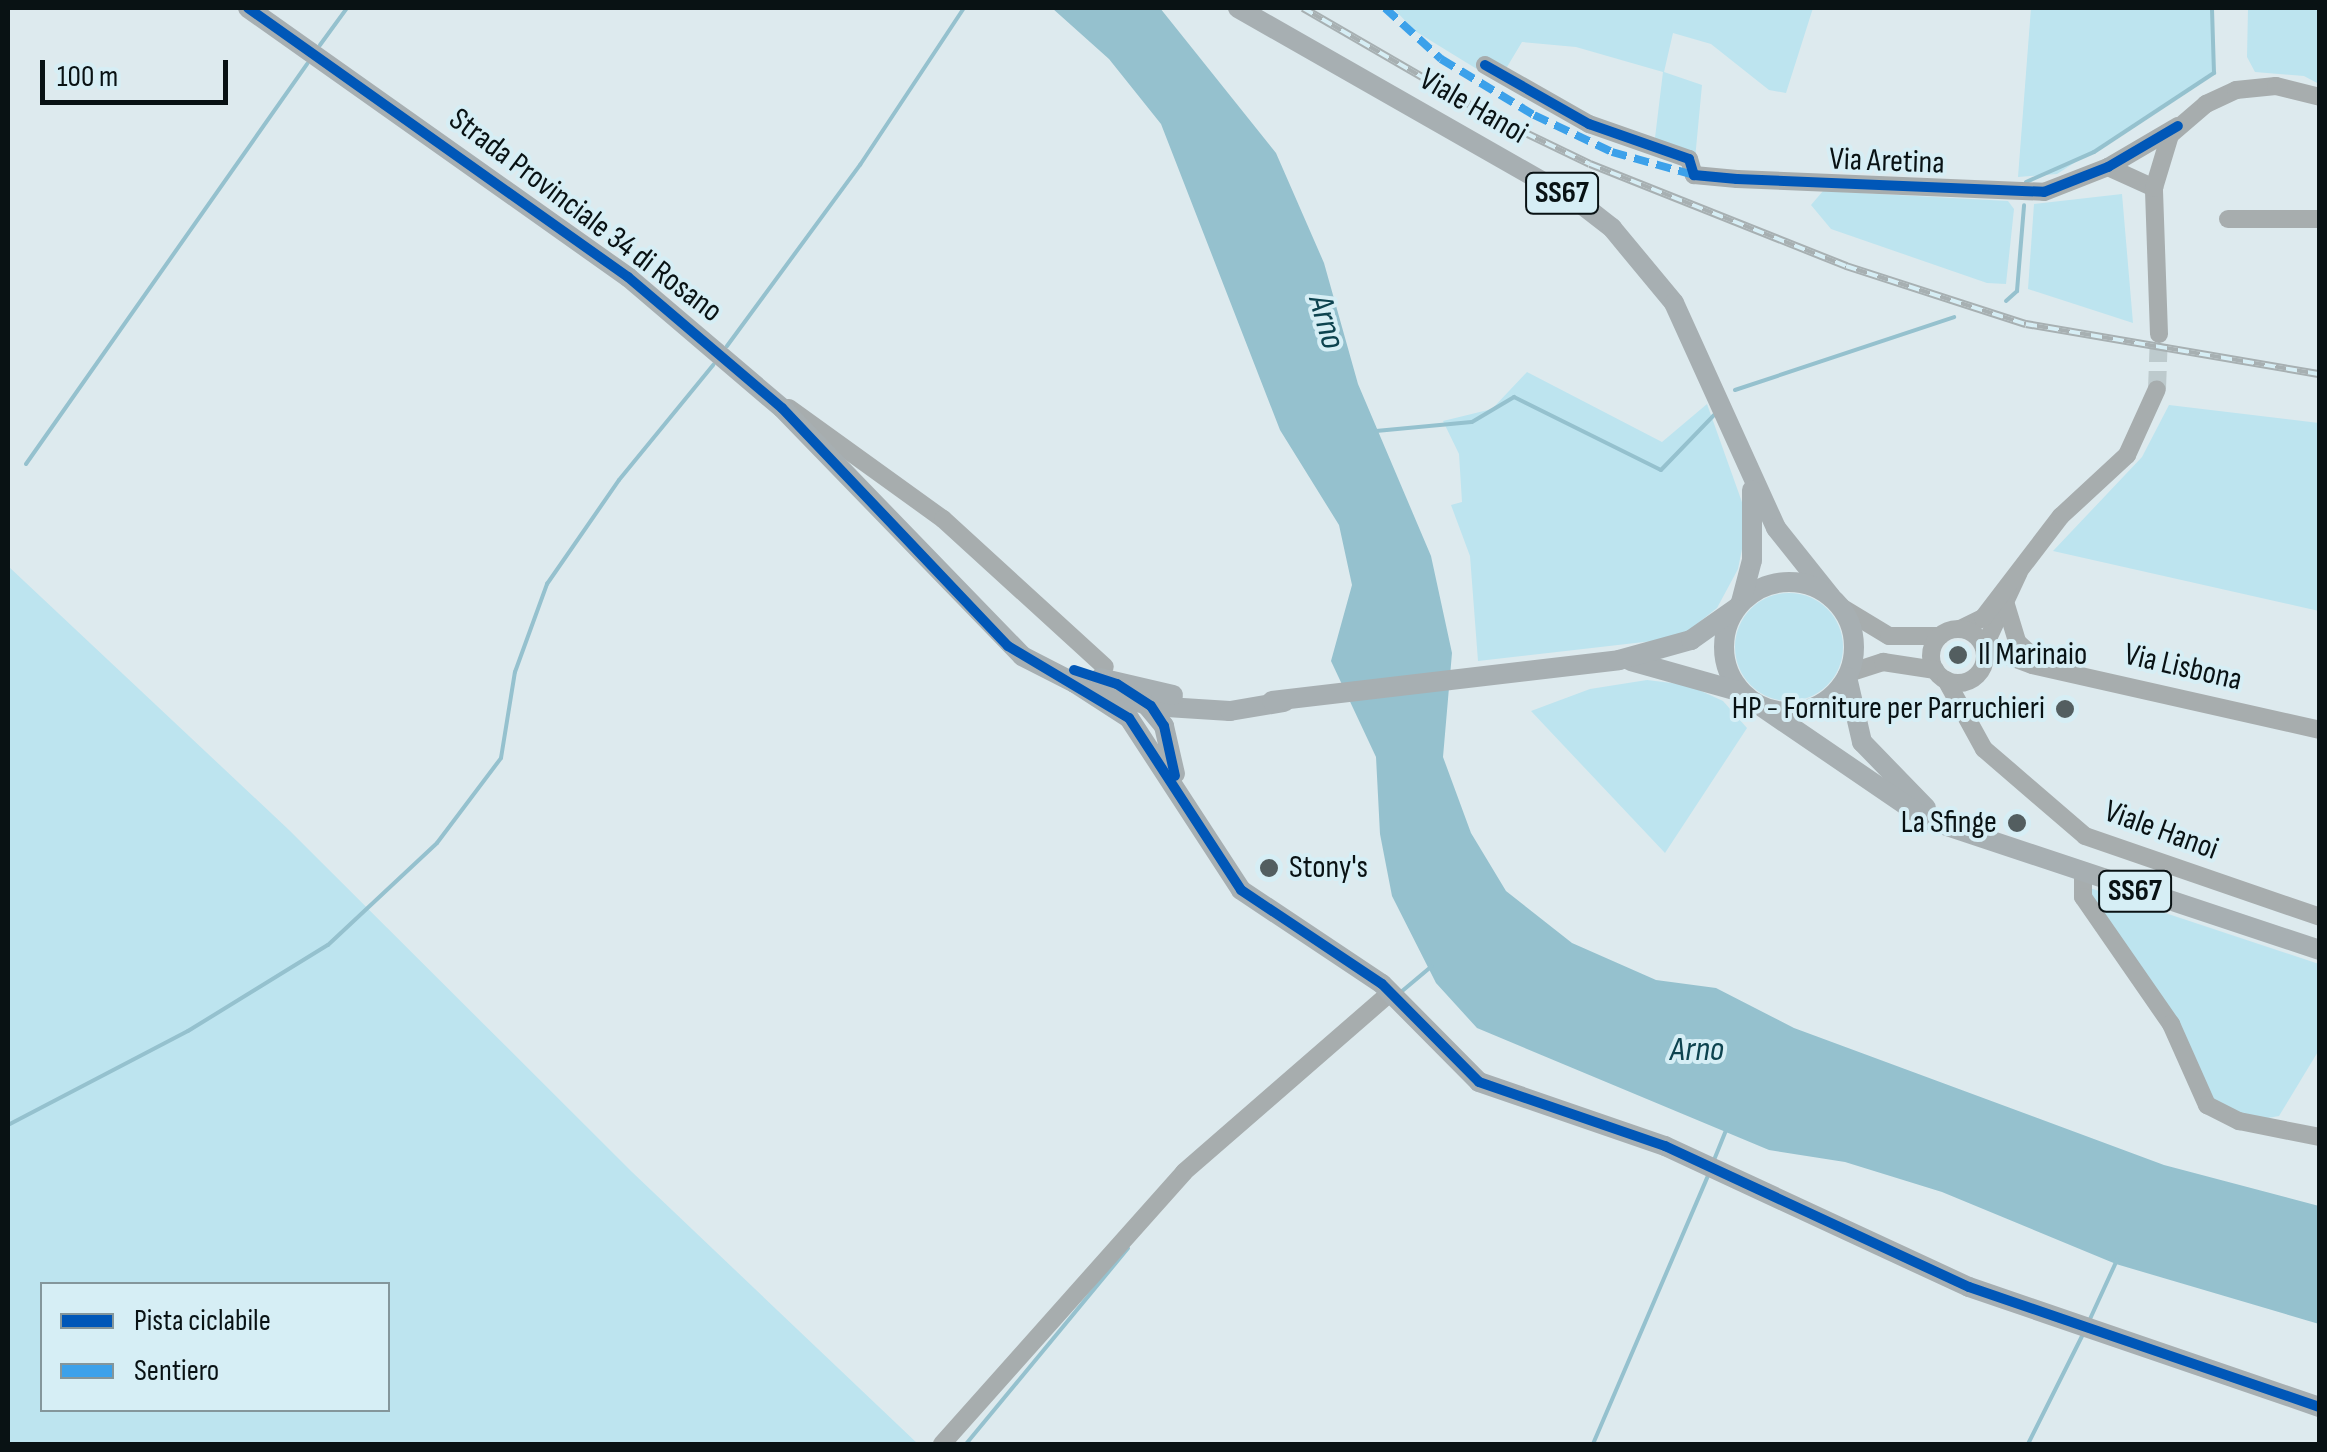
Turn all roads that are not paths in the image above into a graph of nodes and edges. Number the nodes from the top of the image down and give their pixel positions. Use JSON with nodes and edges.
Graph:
{"nodes":[{"id":1,"x":248,"y":8,"type":"edge"},
{"id":2,"x":1238,"y":8,"type":"edge"},
{"id":3,"x":1485,"y":65,"type":"dead end"},
{"id":4,"x":2320,"y":96,"type":"edge"},
{"id":5,"x":2178,"y":126,"type":"junction"},
{"id":6,"x":2130,"y":154,"type":"junction"},
{"id":7,"x":2158,"y":162,"type":"junction"},
{"id":8,"x":2108,"y":167,"type":"junction"},
{"id":9,"x":2154,"y":188,"type":"junction"},
{"id":10,"x":2228,"y":219,"type":"dead end"},
{"id":11,"x":2320,"y":219,"type":"edge"},
{"id":12,"x":2158,"y":334,"type":"tunnel mouth"},
{"id":13,"x":756,"y":386,"type":"junction"},
{"id":14,"x":2157,"y":389,"type":"tunnel mouth"},
{"id":15,"x":1751,"y":478,"type":"junction"},
{"id":16,"x":2020,"y":572,"type":"junction"},
{"id":17,"x":1836,"y":602,"type":"junction"},
{"id":18,"x":1738,"y":606,"type":"junction"},
{"id":19,"x":2006,"y":606,"type":"junction"},
{"id":20,"x":990,"y":626,"type":"junction"},
{"id":21,"x":1960,"y":629,"type":"junction"},
{"id":22,"x":1940,"y":636,"type":"junction"},
{"id":23,"x":1984,"y":647,"type":"junction"},
{"id":24,"x":1619,"y":660,"type":"junction"},
{"id":25,"x":2041,"y":667,"type":"junction"},
{"id":26,"x":1848,"y":675,"type":"junction"},
{"id":27,"x":1940,"y":675,"type":"junction"},
{"id":28,"x":1111,"y":676,"type":"junction"},
{"id":29,"x":1975,"y":676,"type":"junction"},
{"id":30,"x":1075,"y":684,"type":"junction"},
{"id":31,"x":1741,"y":692,"type":"junction"},
{"id":32,"x":1185,"y":696,"type":"junction"},
{"id":33,"x":1285,"y":702,"type":"junction"},
{"id":34,"x":1151,"y":706,"type":"junction"},
{"id":35,"x":1762,"y":706,"type":"junction"},
{"id":36,"x":1230,"y":710,"type":"junction"},
{"id":37,"x":2320,"y":730,"type":"edge"},
{"id":38,"x":1158,"y":743,"type":"junction"},
{"id":39,"x":2003,"y":766,"type":"junction"},
{"id":40,"x":1951,"y":828,"type":"junction"},
{"id":41,"x":2083,"y":875,"type":"junction"},
{"id":42,"x":2320,"y":917,"type":"edge"},
{"id":43,"x":2320,"y":950,"type":"edge"},
{"id":44,"x":1391,"y":992,"type":"junction"},
{"id":45,"x":2320,"y":1137,"type":"edge"},
{"id":46,"x":2320,"y":1407,"type":"edge"},
{"id":47,"x":942,"y":1444,"type":"edge"}],
"edges":[{"from":1,"to":13,"type":"main road","name":"Strada Provinciale 34 di Rosano"},
{"from":2,"to":15,"type":"main road","name":"Viale Hanoi","number":"SS67"},
{"from":3,"to":8,"type":"street","name":"Via Aretina"},
{"from":4,"to":5,"type":"street","name":"Via Aretina"},
{"from":5,"to":6,"type":"street","name":"Via Aretina"},
{"from":5,"to":7,"type":"street","name":"Via Aretina"},
{"from":6,"to":7,"type":"street"},
{"from":6,"to":8,"type":"street","name":"Via Aretina"},
{"from":7,"to":9,"type":"street","name":"Via Aretina"},
{"from":8,"to":9,"type":"street"},
{"from":9,"to":12,"type":"street","name":"Via Aretina"},
{"from":10,"to":11,"type":"street"},
{"from":13,"to":20,"type":"main road","name":"Strada Provinciale 34 di Rosano"},
{"from":13,"to":28,"type":"street"},
{"from":14,"to":16,"type":"street"},
{"from":15,"to":17,"type":"main road","name":"Viale Hanoi","number":"SS67"},
{"from":15,"to":18,"type":"main road","name":"Viale Hanoi","number":"SS67"},
{"from":16,"to":19,"type":"street"},
{"from":16,"to":21,"type":"street"},
{"from":17,"to":18,"type":"main road","name":"Viale Hanoi"},
{"from":17,"to":22,"type":"street","name":"Viale Hanoi"},
{"from":17,"to":26,"type":"main road","name":"Viale Hanoi"},
{"from":18,"to":24,"type":"main road","name":"Strada Provinciale 34 di Rosano"},
{"from":18,"to":31,"type":"main road","name":"Viale Hanoi"},
{"from":19,"to":23,"type":"street"},
{"from":19,"to":25,"type":"street"},
{"from":20,"to":28,"type":"main road","name":"Strada Provinciale 34 di Rosano"},
{"from":20,"to":30,"type":"main road","name":"Strada Provinciale 34 di Rosano"},
{"from":21,"to":22,"type":"street","name":"Viale Hanoi"},
{"from":21,"to":23,"type":"street"},
{"from":22,"to":27,"type":"street"},
{"from":23,"to":25,"type":"street","name":"Via Lisbona"},
{"from":23,"to":29,"type":"street","name":"Viale Hanoi"},
{"from":24,"to":31,"type":"main road","name":"Strada Provinciale 34 di Rosano"},
{"from":24,"to":33,"type":"main road","name":"Strada Provinciale 34 di Rosano"},
{"from":25,"to":29,"type":"street","name":"Via Lisbona"},
{"from":25,"to":37,"type":"street","name":"Via Lisbona"},
{"from":26,"to":27,"type":"street"},
{"from":26,"to":35,"type":"main road"},
{"from":26,"to":40,"type":"main road","number":"SS67"},
{"from":27,"to":29,"type":"street"},
{"from":27,"to":39,"type":"street","name":"Viale Hanoi"},
{"from":28,"to":32,"type":"main road","name":"Strada Provinciale 34 di Rosano"},
{"from":28,"to":34,"type":"main road"},
{"from":29,"to":39,"type":"street","name":"Viale Hanoi"},
{"from":30,"to":34,"type":"main road","name":"Strada Provinciale 34 di Rosano"},
{"from":30,"to":38,"type":"main road"},
{"from":31,"to":35,"type":"main road"},
{"from":32,"to":33,"type":"main road","name":"Strada Provinciale 34 di Rosano"},
{"from":32,"to":34,"type":"main road"},
{"from":33,"to":36,"type":"main road","name":"Strada Provinciale 34 di Rosano"},
{"from":34,"to":36,"type":"main road","name":"Strada Provinciale 34 di Rosano"},
{"from":34,"to":38,"type":"main road"},
{"from":35,"to":40,"type":"main road","number":"SS67"},
{"from":36,"to":38,"type":"main road"},
{"from":38,"to":44,"type":"main road"},
{"from":39,"to":42,"type":"street","name":"Viale Hanoi"},
{"from":40,"to":41,"type":"main road","number":"SS67"},
{"from":41,"to":43,"type":"main road","number":"SS67"},
{"from":41,"to":45,"type":"street"},
{"from":44,"to":46,"type":"main road"},
{"from":44,"to":47,"type":"street"}]}
